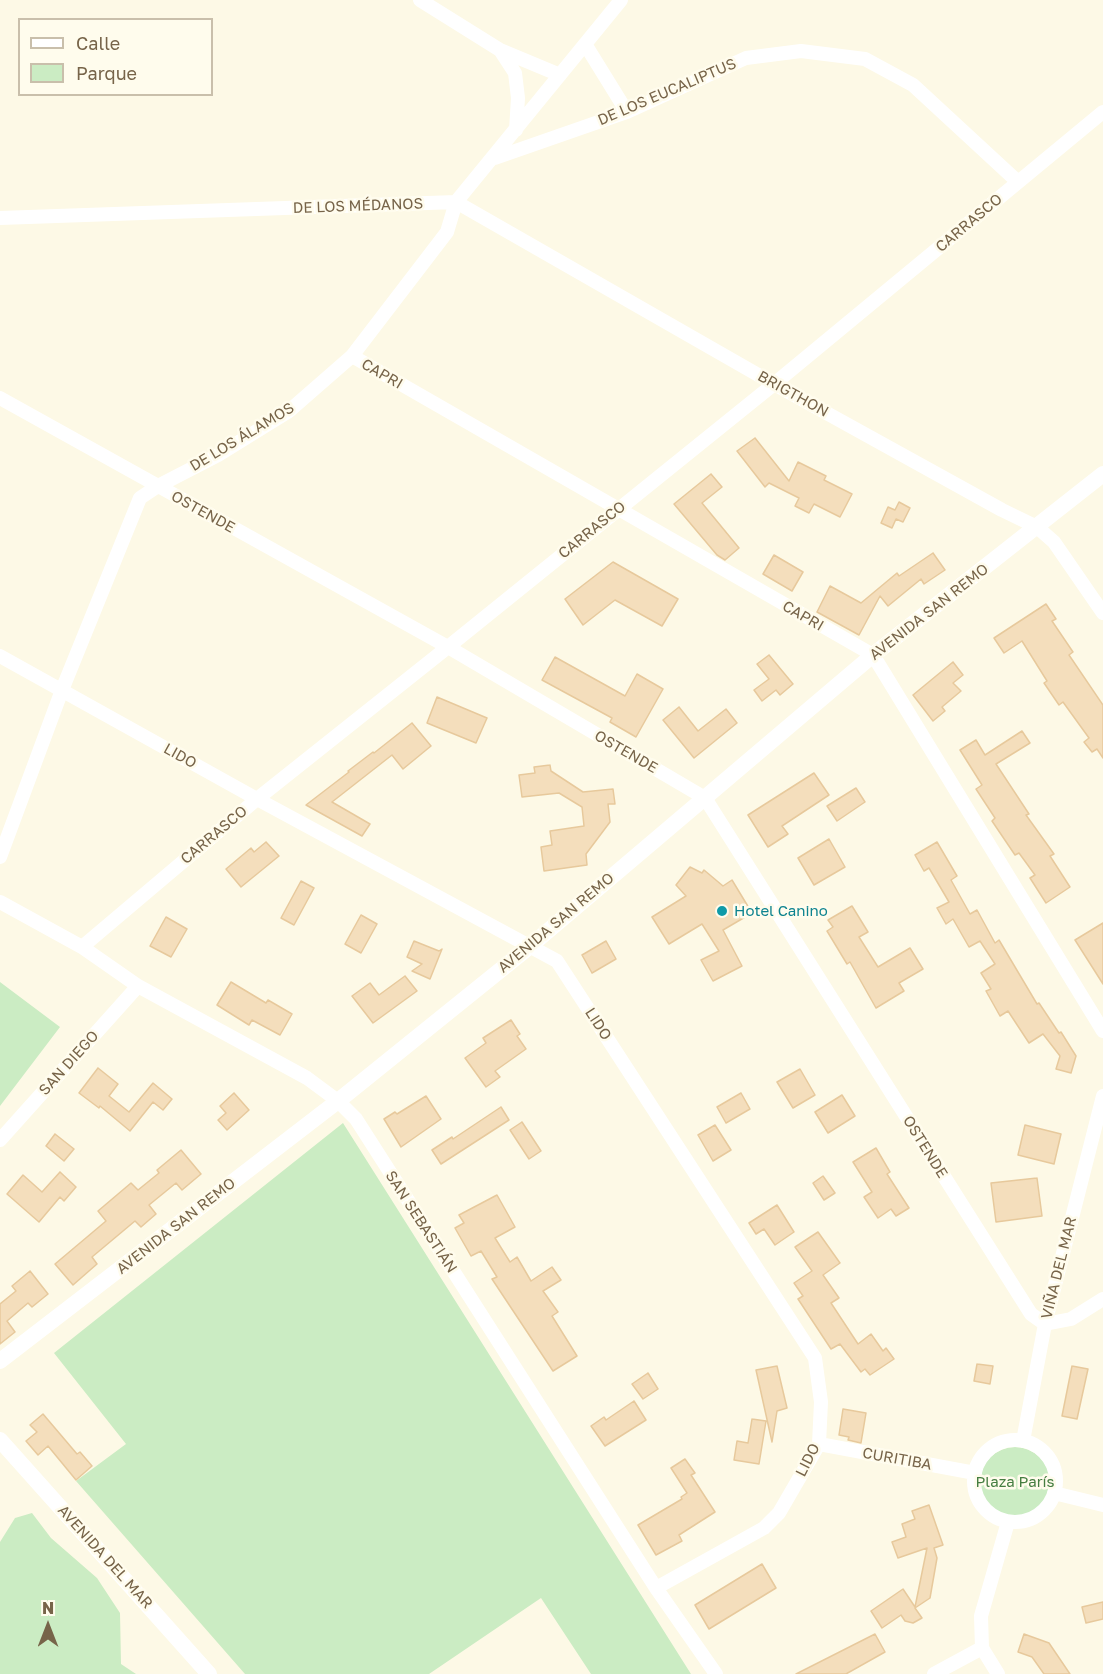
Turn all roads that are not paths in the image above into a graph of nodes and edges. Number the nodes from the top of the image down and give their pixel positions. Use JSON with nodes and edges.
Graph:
{"nodes":[{"id":1,"x":420,"y":0,"type":"edge"},
{"id":2,"x":621,"y":0,"type":"edge"},
{"id":3,"x":585,"y":44,"type":"junction"},
{"id":4,"x":500,"y":50,"type":"junction"},
{"id":5,"x":560,"y":75,"type":"junction"},
{"id":6,"x":627,"y":112,"type":"junction"},
{"id":7,"x":1103,"y":112,"type":"edge"},
{"id":8,"x":516,"y":131,"type":"junction"},
{"id":9,"x":493,"y":159,"type":"junction"},
{"id":10,"x":1018,"y":182,"type":"junction"},
{"id":11,"x":456,"y":202,"type":"junction"},
{"id":12,"x":0,"y":218,"type":"edge"},
{"id":13,"x":352,"y":356,"type":"junction"},
{"id":14,"x":774,"y":384,"type":"junction"},
{"id":15,"x":0,"y":398,"type":"edge"},
{"id":16,"x":1103,"y":474,"type":"edge"},
{"id":17,"x":158,"y":486,"type":"junction"},
{"id":18,"x":617,"y":509,"type":"junction"},
{"id":19,"x":1037,"y":527,"type":"junction"},
{"id":20,"x":1103,"y":613,"type":"edge"},
{"id":21,"x":448,"y":647,"type":"junction"},
{"id":22,"x":873,"y":655,"type":"junction"},
{"id":23,"x":0,"y":656,"type":"edge"},
{"id":24,"x":62,"y":690,"type":"junction"},
{"id":25,"x":705,"y":798,"type":"junction"},
{"id":26,"x":258,"y":799,"type":"junction"},
{"id":27,"x":0,"y":857,"type":"edge"},
{"id":28,"x":0,"y":902,"type":"edge"},
{"id":29,"x":82,"y":947,"type":"junction"},
{"id":30,"x":529,"y":947,"type":"junction"},
{"id":31,"x":138,"y":986,"type":"junction"},
{"id":32,"x":1103,"y":1031,"type":"edge"},
{"id":33,"x":1103,"y":1096,"type":"edge"},
{"id":34,"x":338,"y":1101,"type":"junction"},
{"id":35,"x":0,"y":1140,"type":"edge"},
{"id":36,"x":1103,"y":1299,"type":"edge"},
{"id":37,"x":1045,"y":1324,"type":"junction"},
{"id":38,"x":0,"y":1361,"type":"edge"},
{"id":39,"x":0,"y":1440,"type":"edge"},
{"id":40,"x":1023,"y":1441,"type":"junction"},
{"id":41,"x":819,"y":1444,"type":"junction"},
{"id":42,"x":975,"y":1473,"type":"junction"},
{"id":43,"x":1054,"y":1493,"type":"junction"},
{"id":44,"x":1103,"y":1505,"type":"edge"},
{"id":45,"x":1008,"y":1522,"type":"junction"},
{"id":46,"x":656,"y":1588,"type":"junction"},
{"id":47,"x":982,"y":1648,"type":"junction"},
{"id":48,"x":209,"y":1674,"type":"edge"},
{"id":49,"x":716,"y":1674,"type":"edge"},
{"id":50,"x":934,"y":1674,"type":"edge"},
{"id":51,"x":998,"y":1674,"type":"edge"}],
"edges":[{"from":1,"to":4,"type":"street"},
{"from":2,"to":3,"type":"street"},
{"from":3,"to":5,"type":"street"},
{"from":3,"to":6,"type":"street"},
{"from":4,"to":5,"type":"street"},
{"from":4,"to":8,"type":"street"},
{"from":5,"to":8,"type":"street"},
{"from":6,"to":9,"type":"street","name":"DE LOS EUCALIPTUS"},
{"from":6,"to":10,"type":"street","name":"DE LOS EUCALIPTUS"},
{"from":7,"to":10,"type":"street","name":"CARRASCO"},
{"from":8,"to":9,"type":"street"},
{"from":9,"to":11,"type":"street"},
{"from":10,"to":14,"type":"street","name":"CARRASCO"},
{"from":11,"to":12,"type":"street","name":"DE LOS MÉDANOS"},
{"from":11,"to":13,"type":"street","name":"DE LOS ÁLAMOS"},
{"from":11,"to":14,"type":"street","name":"BRIGTHON"},
{"from":13,"to":17,"type":"street","name":"DE LOS ÁLAMOS"},
{"from":13,"to":18,"type":"street","name":"CAPRI"},
{"from":14,"to":18,"type":"street","name":"CARRASCO"},
{"from":14,"to":19,"type":"street","name":"BRIGTHON"},
{"from":15,"to":17,"type":"street","name":"OSTENDE"},
{"from":16,"to":19,"type":"street","name":"AVENIDA SAN REMO"},
{"from":17,"to":21,"type":"street","name":"OSTENDE"},
{"from":17,"to":24,"type":"street","name":"DE LOS ÁLAMOS"},
{"from":18,"to":21,"type":"street","name":"CARRASCO"},
{"from":18,"to":22,"type":"street","name":"CAPRI"},
{"from":19,"to":20,"type":"street","name":"BRIGTHON"},
{"from":19,"to":22,"type":"street","name":"AVENIDA SAN REMO"},
{"from":21,"to":25,"type":"street","name":"OSTENDE"},
{"from":21,"to":26,"type":"street","name":"CARRASCO"},
{"from":22,"to":25,"type":"street","name":"AVENIDA SAN REMO"},
{"from":22,"to":32,"type":"street","name":"CAPRI"},
{"from":23,"to":24,"type":"street","name":"LIDO"},
{"from":24,"to":26,"type":"street","name":"LIDO"},
{"from":24,"to":27,"type":"street","name":"DE LOS ÁLAMOS"},
{"from":25,"to":30,"type":"street","name":"AVENIDA SAN REMO"},
{"from":25,"to":37,"type":"street","name":"OSTENDE"},
{"from":26,"to":29,"type":"street","name":"CARRASCO"},
{"from":26,"to":30,"type":"street","name":"LIDO"},
{"from":28,"to":29,"type":"street","name":"SAN SEBASTIÁN"},
{"from":29,"to":31,"type":"street","name":"SAN SEBASTIÁN"},
{"from":30,"to":34,"type":"street","name":"AVENIDA SAN REMO"},
{"from":30,"to":41,"type":"street","name":"LIDO"},
{"from":31,"to":34,"type":"street","name":"SAN SEBASTIÁN"},
{"from":31,"to":35,"type":"street","name":"SAN DIEGO"},
{"from":33,"to":37,"type":"street","name":"VIÑA DEL MAR"},
{"from":34,"to":38,"type":"street","name":"AVENIDA SAN REMO"},
{"from":34,"to":46,"type":"street","name":"SAN SEBASTIÁN"},
{"from":36,"to":37,"type":"street"},
{"from":37,"to":40,"type":"street","name":"VIÑA DEL MAR"},
{"from":39,"to":48,"type":"street","name":"AVENIDA DEL MAR"},
{"from":40,"to":42,"type":"street"},
{"from":40,"to":43,"type":"street"},
{"from":41,"to":42,"type":"street","name":"CURITIBA"},
{"from":41,"to":46,"type":"street","name":"LIDO"},
{"from":42,"to":45,"type":"street"},
{"from":43,"to":44,"type":"street"},
{"from":43,"to":45,"type":"street"},
{"from":45,"to":47,"type":"street"},
{"from":46,"to":49,"type":"street","name":"SAN SEBASTIÁN"},
{"from":47,"to":50,"type":"street"},
{"from":47,"to":51,"type":"street"}]}
